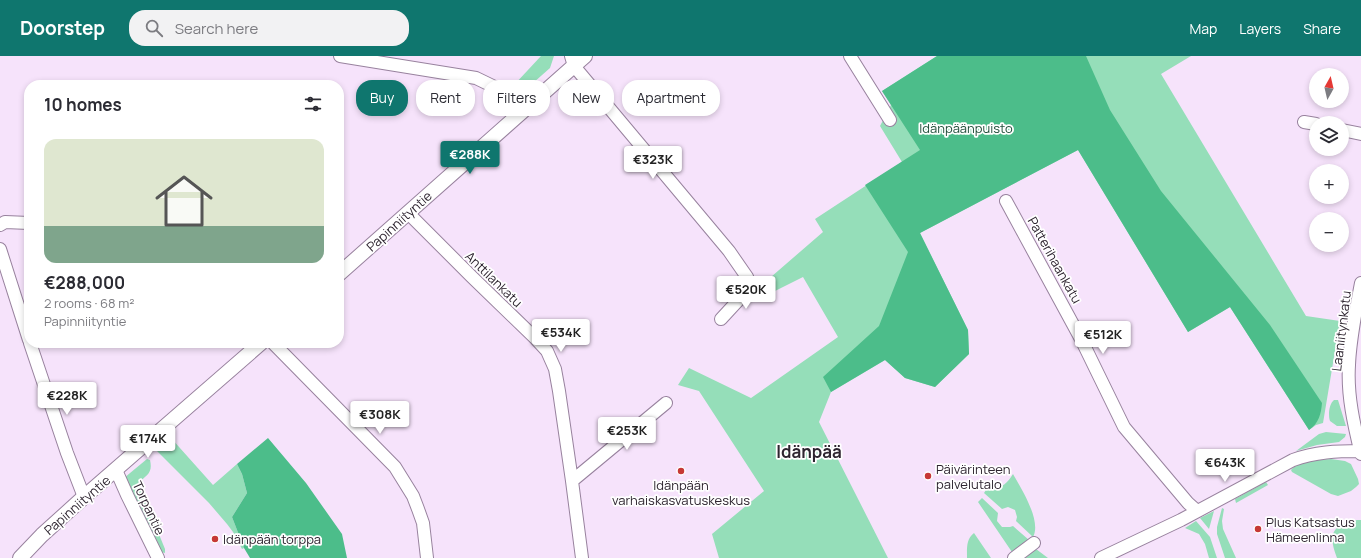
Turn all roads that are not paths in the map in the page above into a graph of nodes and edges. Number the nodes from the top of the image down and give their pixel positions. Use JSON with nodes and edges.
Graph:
{"nodes":[{"id":1,"x":340,"y":56,"type":"edge"},
{"id":2,"x":585,"y":56,"type":"edge"},
{"id":3,"x":850,"y":56,"type":"edge"},
{"id":4,"x":572,"y":61,"type":"edge"},
{"id":5,"x":483,"y":82,"type":"edge"},
{"id":6,"x":550,"y":83,"type":"edge"},
{"id":7,"x":516,"y":116,"type":"edge"},
{"id":8,"x":890,"y":120,"type":"dead end"},
{"id":9,"x":1349,"y":131,"type":"edge"},
{"id":10,"x":1361,"y":134,"type":"edge"},
{"id":11,"x":1006,"y":201,"type":"dead end"},
{"id":12,"x":408,"y":213,"type":"junction"},
{"id":13,"x":24,"y":223,"type":"edge"},
{"id":14,"x":0,"y":226,"type":"edge"},
{"id":15,"x":0,"y":249,"type":"edge"},
{"id":16,"x":344,"y":269,"type":"edge"},
{"id":17,"x":1361,"y":283,"type":"edge"},
{"id":18,"x":721,"y":320,"type":"dead end"},
{"id":19,"x":24,"y":324,"type":"edge"},
{"id":20,"x":32,"y":348,"type":"edge"},
{"id":21,"x":256,"y":348,"type":"edge"},
{"id":22,"x":277,"y":348,"type":"edge"},
{"id":23,"x":666,"y":403,"type":"dead end"},
{"id":24,"x":1361,"y":452,"type":"edge"},
{"id":25,"x":116,"y":470,"type":"junction"},
{"id":26,"x":572,"y":480,"type":"junction"},
{"id":27,"x":84,"y":497,"type":"junction"},
{"id":28,"x":1197,"y":511,"type":"junction"},
{"id":29,"x":1034,"y":543,"type":"dead end"},
{"id":30,"x":20,"y":558,"type":"edge"},
{"id":31,"x":158,"y":558,"type":"edge"},
{"id":32,"x":427,"y":558,"type":"edge"},
{"id":33,"x":582,"y":558,"type":"edge"},
{"id":34,"x":1014,"y":558,"type":"edge"},
{"id":35,"x":1101,"y":558,"type":"edge"}],
"edges":[{"from":1,"to":5,"type":"street"},
{"from":2,"to":4,"type":"street","name":"Papinniityntie"},
{"from":3,"to":8,"type":"street"},
{"from":4,"to":6,"type":"street","name":"Papinniityntie"},
{"from":4,"to":18,"type":"street"},
{"from":7,"to":12,"type":"street","name":"Papinniityntie"},
{"from":9,"to":10,"type":"street"},
{"from":11,"to":28,"type":"street","name":"Patterihaankatu"},
{"from":12,"to":16,"type":"street","name":"Papinniityntie"},
{"from":12,"to":26,"type":"street","name":"Anttilankatu"},
{"from":13,"to":14,"type":"street"},
{"from":15,"to":19,"type":"street"},
{"from":17,"to":24,"type":"street","name":"Laaniitynkatu"},
{"from":20,"to":27,"type":"street"},
{"from":21,"to":25,"type":"street","name":"Papinniityntie"},
{"from":22,"to":32,"type":"street"},
{"from":23,"to":26,"type":"street"},
{"from":24,"to":28,"type":"street"},
{"from":25,"to":27,"type":"street","name":"Papinniityntie"},
{"from":25,"to":31,"type":"street","name":"Torpantie"},
{"from":26,"to":33,"type":"street","name":"Anttilankatu"},
{"from":27,"to":30,"type":"street","name":"Papinniityntie"},
{"from":28,"to":35,"type":"street"},
{"from":29,"to":34,"type":"street"}]}
